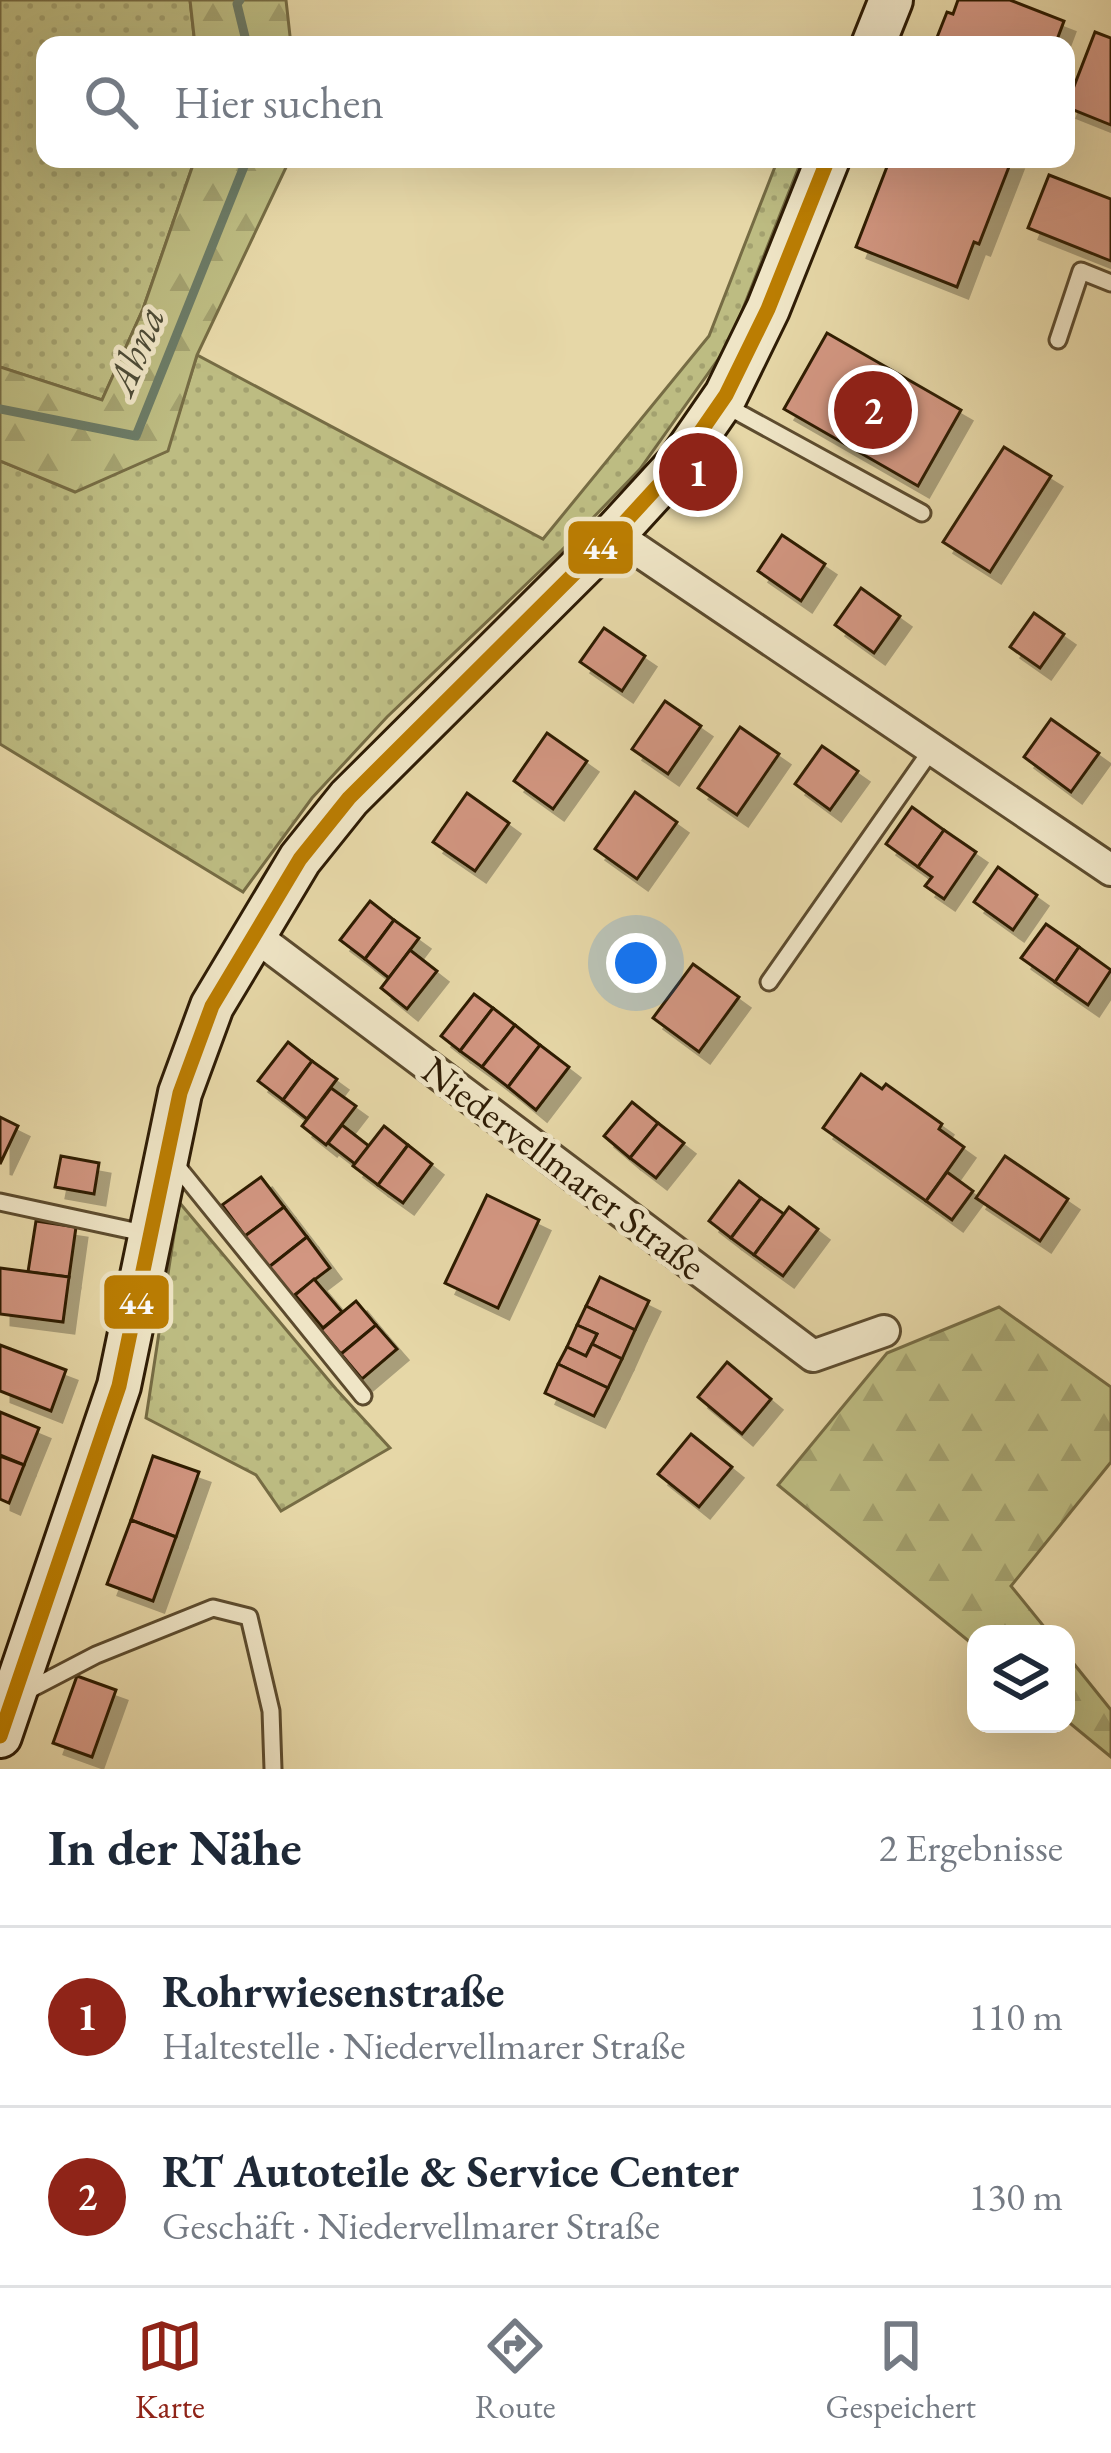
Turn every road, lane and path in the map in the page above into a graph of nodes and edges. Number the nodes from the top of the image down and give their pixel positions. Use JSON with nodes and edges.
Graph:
{"nodes":[{"id":1,"x":891,"y":0,"type":"edge"},
{"id":2,"x":877,"y":36,"type":"edge"},
{"id":3,"x":824,"y":168,"type":"edge"},
{"id":4,"x":1111,"y":283,"type":"edge"},
{"id":5,"x":1058,"y":340,"type":"dead end"},
{"id":6,"x":721,"y":403,"type":"junction"},
{"id":7,"x":922,"y":513,"type":"dead end"},
{"id":8,"x":614,"y":534,"type":"junction"},
{"id":9,"x":932,"y":748,"type":"junction"},
{"id":10,"x":1111,"y":870,"type":"edge"},
{"id":11,"x":254,"y":935,"type":"junction"},
{"id":12,"x":769,"y":982,"type":"dead end"},
{"id":13,"x":170,"y":1158,"type":"junction"},
{"id":14,"x":0,"y":1202,"type":"edge"},
{"id":15,"x":151,"y":1234,"type":"junction"},
{"id":16,"x":884,"y":1331,"type":"dead end"},
{"id":17,"x":363,"y":1396,"type":"dead end"},
{"id":18,"x":15,"y":1696,"type":"junction"},
{"id":19,"x":0,"y":1736,"type":"edge"},
{"id":20,"x":273,"y":1769,"type":"edge"}],
"edges":[{"from":1,"to":2,"type":"main road"},
{"from":3,"to":6,"type":"main road"},
{"from":4,"to":5,"type":"lane"},
{"from":6,"to":7,"type":"lane"},
{"from":6,"to":8,"type":"main road"},
{"from":8,"to":9,"type":"street"},
{"from":8,"to":11,"type":"main road"},
{"from":9,"to":10,"type":"street"},
{"from":9,"to":12,"type":"lane"},
{"from":11,"to":13,"type":"main road"},
{"from":11,"to":16,"type":"street","name":"Niedervellmarer Straße"},
{"from":13,"to":15,"type":"main road"},
{"from":13,"to":17,"type":"lane"},
{"from":14,"to":15,"type":"lane"},
{"from":15,"to":18,"type":"main road"},
{"from":18,"to":19,"type":"main road"},
{"from":18,"to":20,"type":"lane"}]}
